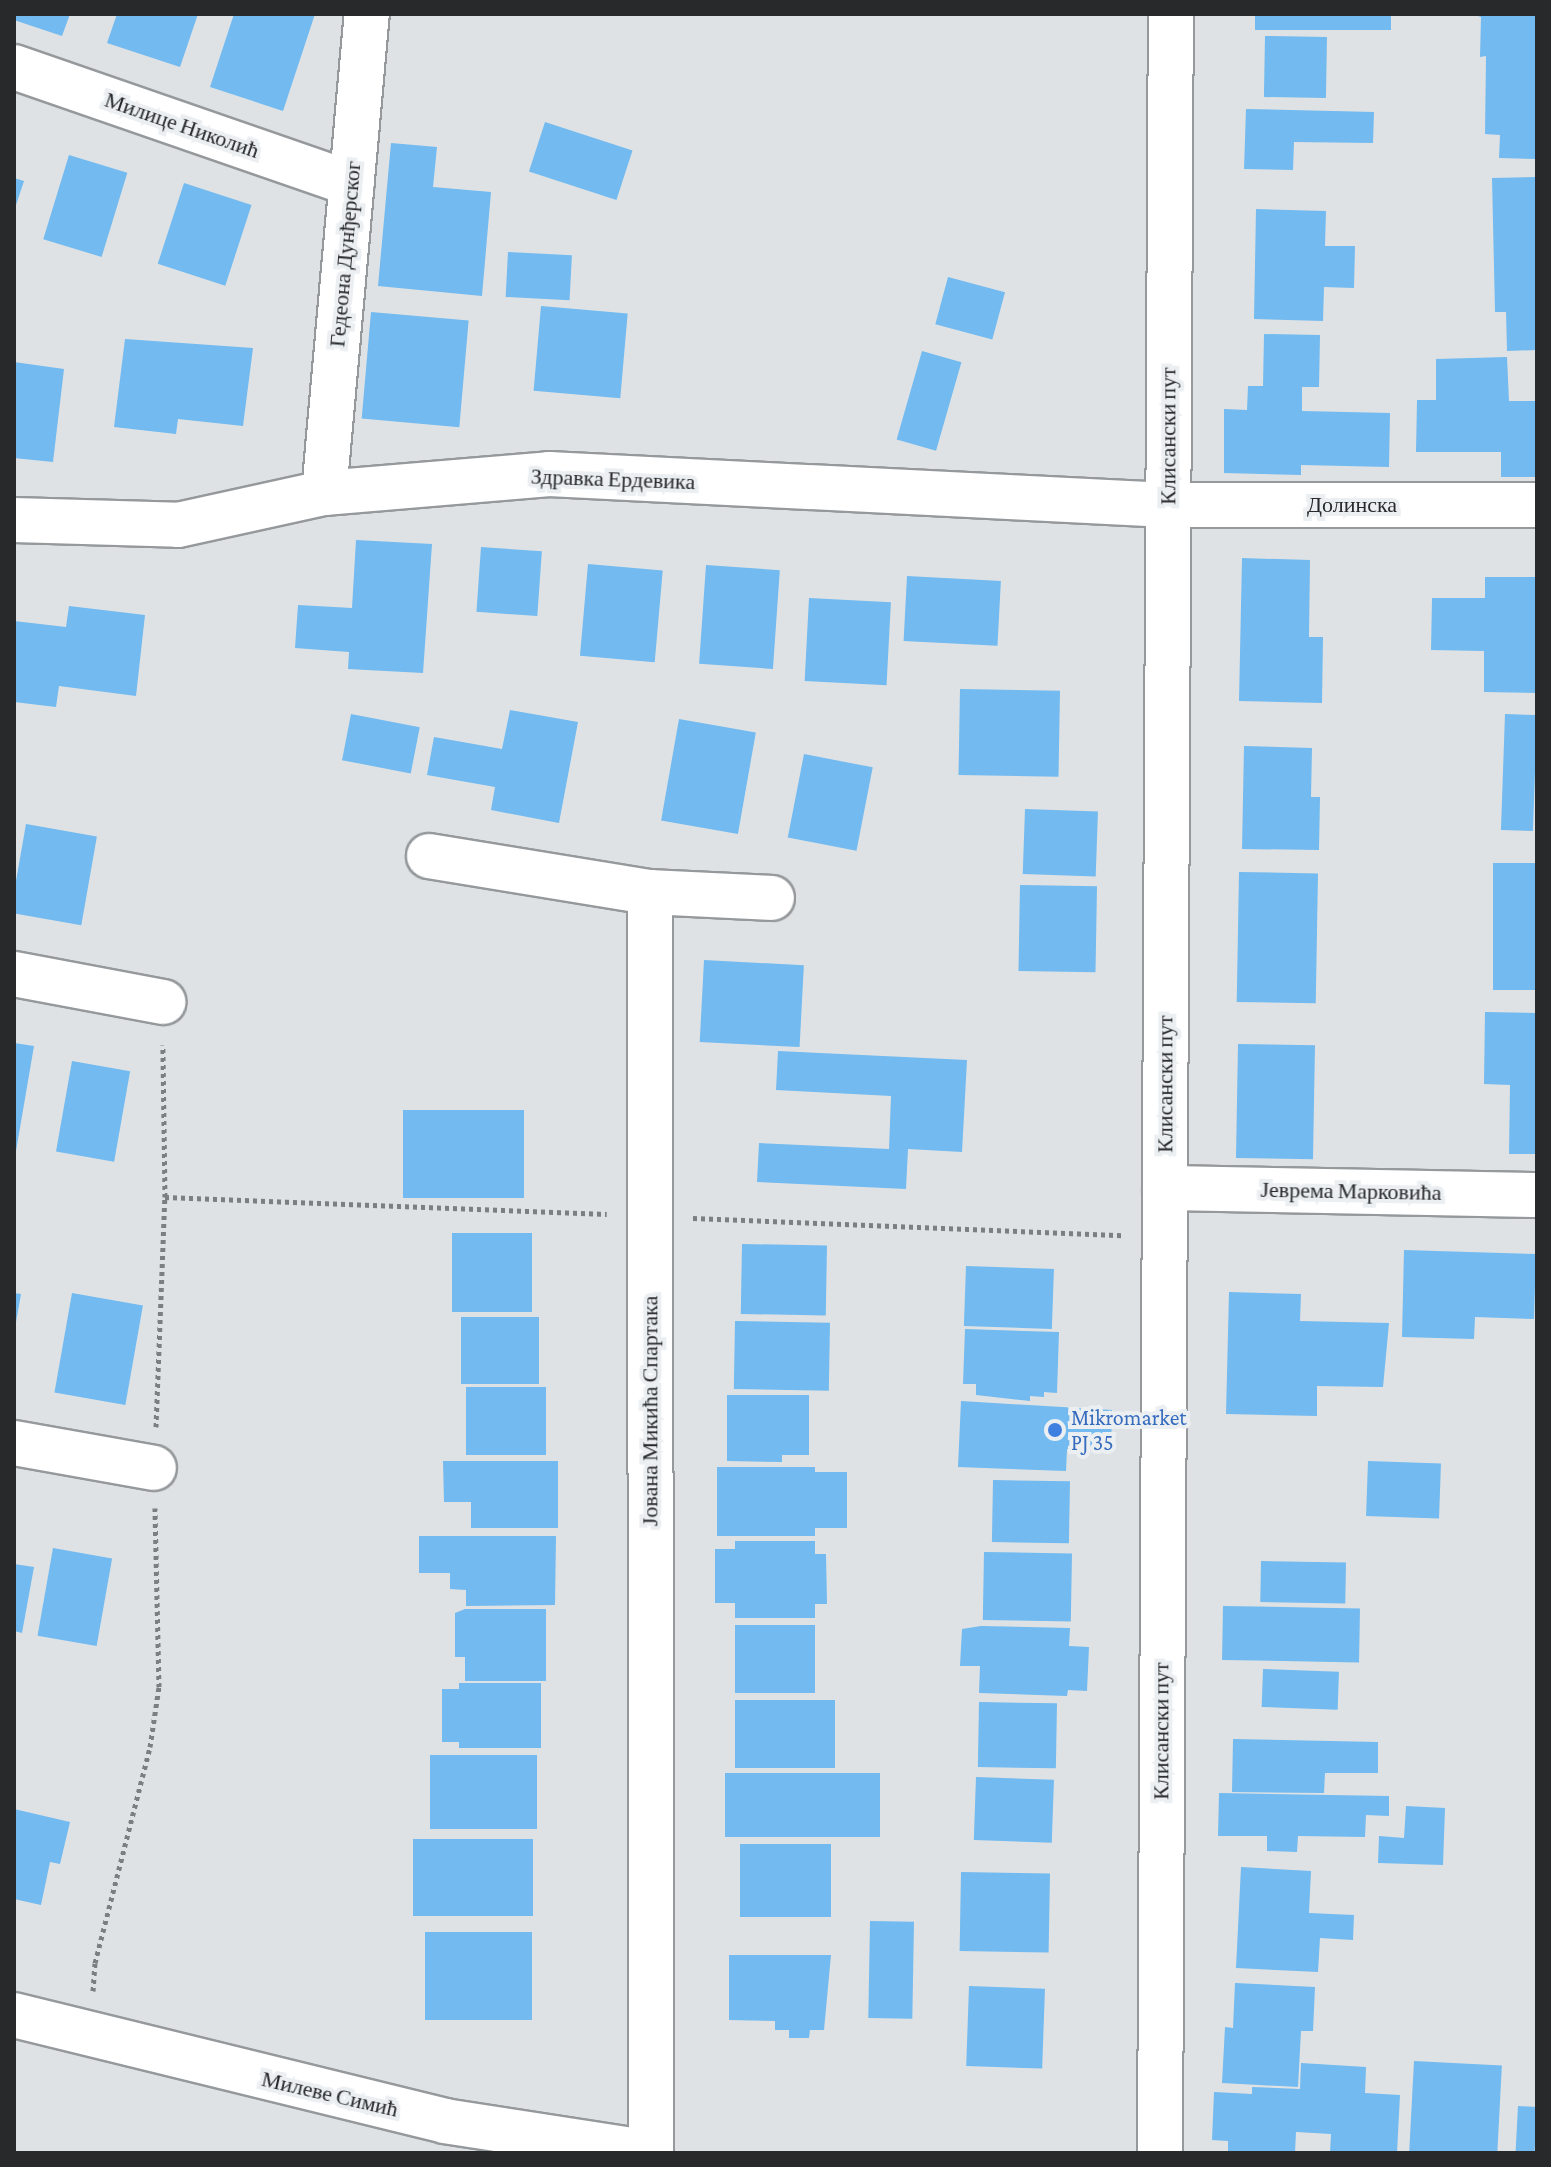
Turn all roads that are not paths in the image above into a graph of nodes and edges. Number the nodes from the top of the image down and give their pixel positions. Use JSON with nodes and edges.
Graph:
{"nodes":[{"id":1,"x":367,"y":14,"type":"edge"},
{"id":2,"x":1171,"y":14,"type":"edge"},
{"id":3,"x":14,"y":67,"type":"edge"},
{"id":4,"x":351,"y":184,"type":"junction"},
{"id":5,"x":324,"y":493,"type":"junction"},
{"id":6,"x":1167,"y":505,"type":"junction"},
{"id":7,"x":1537,"y":505,"type":"edge"},
{"id":8,"x":14,"y":520,"type":"edge"},
{"id":9,"x":429,"y":856,"type":"dead end"},
{"id":10,"x":650,"y":892,"type":"junction"},
{"id":11,"x":772,"y":898,"type":"dead end"},
{"id":12,"x":14,"y":974,"type":"edge"},
{"id":13,"x":163,"y":1002,"type":"road end"},
{"id":14,"x":1165,"y":1188,"type":"junction"},
{"id":15,"x":1537,"y":1195,"type":"edge"},
{"id":16,"x":14,"y":1443,"type":"edge"},
{"id":17,"x":154,"y":1468,"type":"road end"},
{"id":18,"x":14,"y":2015,"type":"edge"},
{"id":19,"x":651,"y":2153,"type":"edge"},
{"id":20,"x":1160,"y":2153,"type":"edge"}],
"edges":[{"from":1,"to":4,"type":"street","name":"Гедеона Дунђерског"},
{"from":2,"to":6,"type":"street","name":"Клисански пут"},
{"from":3,"to":4,"type":"street","name":"Милице Николић"},
{"from":4,"to":5,"type":"street","name":"Гедеона Дунђерског"},
{"from":5,"to":6,"type":"street","name":"Здравка Ердевика"},
{"from":5,"to":8,"type":"street","name":"Здравка Ердевика"},
{"from":6,"to":7,"type":"street","name":"Долинска"},
{"from":6,"to":14,"type":"street","name":"Клисански пут"},
{"from":9,"to":10,"type":"street"},
{"from":10,"to":11,"type":"street"},
{"from":10,"to":19,"type":"street","name":"Јована Микића Спартака"},
{"from":12,"to":13,"type":"street"},
{"from":14,"to":15,"type":"street","name":"Јеврема Марковића"},
{"from":14,"to":20,"type":"street","name":"Клисански пут"},
{"from":16,"to":17,"type":"street"},
{"from":18,"to":19,"type":"street","name":"Милеве Симић"}]}
